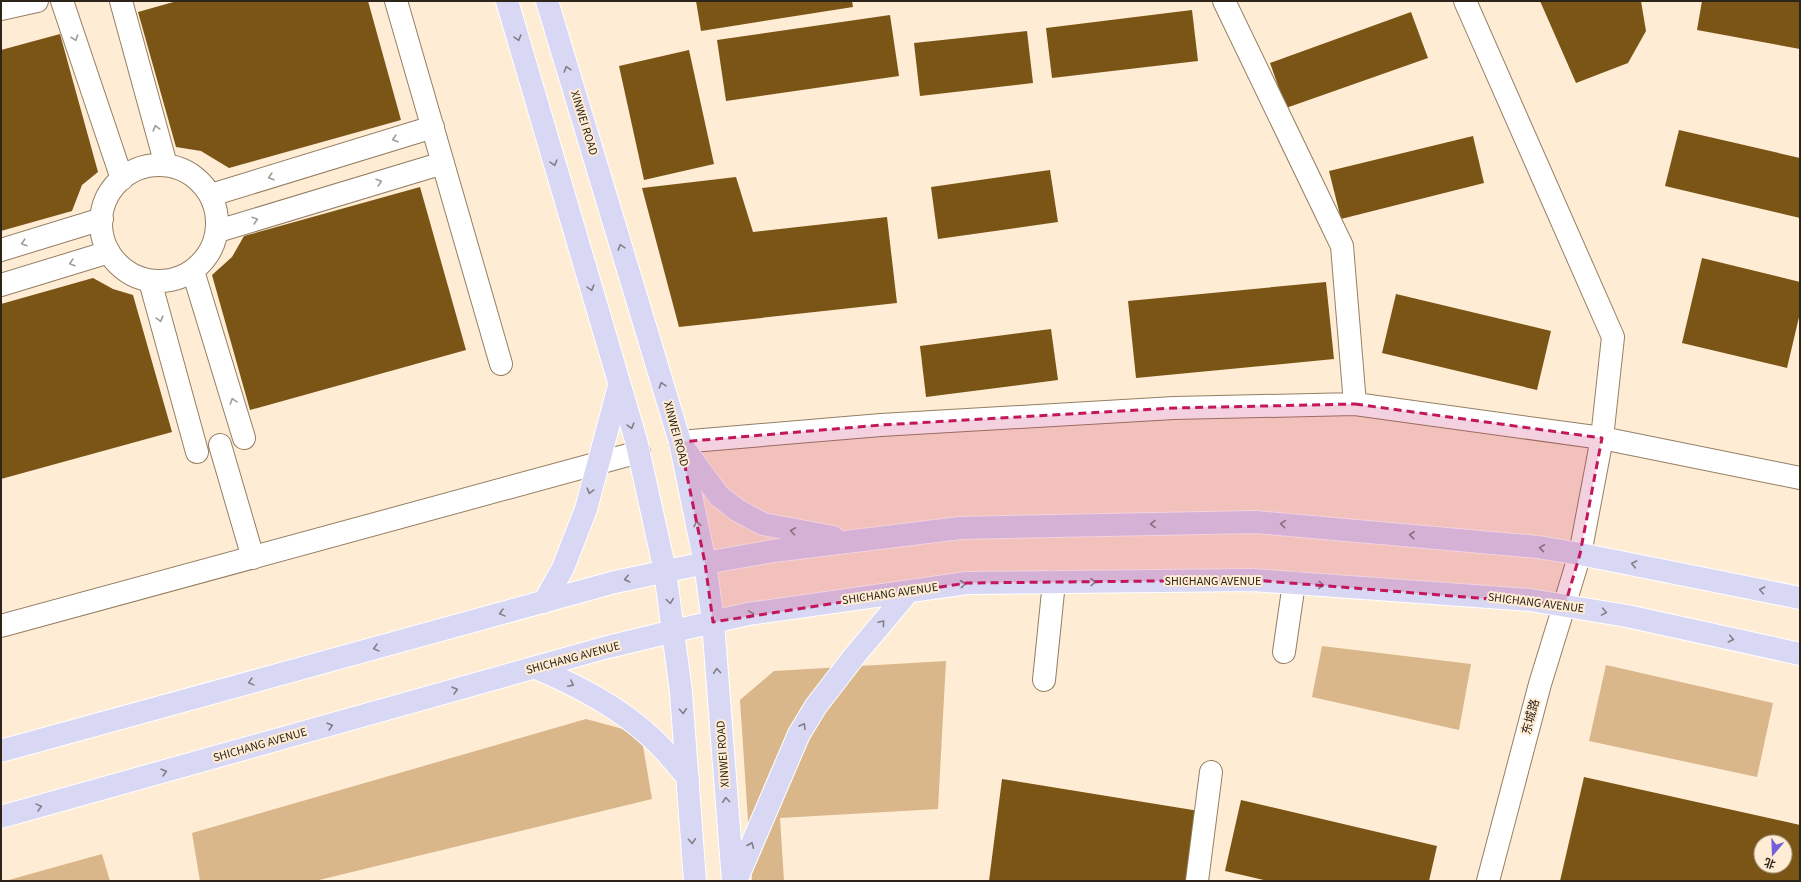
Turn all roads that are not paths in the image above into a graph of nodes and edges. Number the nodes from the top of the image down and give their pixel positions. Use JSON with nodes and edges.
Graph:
{"nodes":[{"id":1,"x":37,"y":1,"type":"edge"},
{"id":2,"x":62,"y":1,"type":"edge"},
{"id":3,"x":122,"y":1,"type":"edge"},
{"id":4,"x":396,"y":1,"type":"edge"},
{"id":5,"x":507,"y":1,"type":"edge"},
{"id":6,"x":547,"y":1,"type":"edge"},
{"id":7,"x":1224,"y":1,"type":"edge"},
{"id":8,"x":1465,"y":1,"type":"edge"},
{"id":9,"x":1,"y":9,"type":"edge"},
{"id":10,"x":433,"y":127,"type":"junction"},
{"id":11,"x":443,"y":163,"type":"junction"},
{"id":12,"x":166,"y":165,"type":"junction"},
{"id":13,"x":122,"y":179,"type":"junction"},
{"id":14,"x":211,"y":195,"type":"junction"},
{"id":15,"x":102,"y":219,"type":"junction"},
{"id":16,"x":218,"y":231,"type":"junction"},
{"id":17,"x":1,"y":250,"type":"edge"},
{"id":18,"x":109,"y":252,"type":"junction"},
{"id":19,"x":193,"y":270,"type":"junction"},
{"id":20,"x":150,"y":281,"type":"junction"},
{"id":21,"x":1,"y":285,"type":"edge"},
{"id":22,"x":501,"y":364,"type":"dead end"},
{"id":23,"x":619,"y":386,"type":"junction"},
{"id":24,"x":1355,"y":404,"type":"junction"},
{"id":25,"x":244,"y":438,"type":"dead end"},
{"id":26,"x":1602,"y":438,"type":"junction"},
{"id":27,"x":680,"y":442,"type":"junction"},
{"id":28,"x":220,"y":445,"type":"dead end"},
{"id":29,"x":197,"y":452,"type":"dead end"},
{"id":30,"x":639,"y":452,"type":"junction"},
{"id":31,"x":598,"y":463,"type":"junction"},
{"id":32,"x":1800,"y":478,"type":"edge"},
{"id":33,"x":860,"y":542,"type":"junction"},
{"id":34,"x":1580,"y":554,"type":"junction"},
{"id":35,"x":253,"y":558,"type":"junction"},
{"id":36,"x":704,"y":563,"type":"junction"},
{"id":37,"x":665,"y":571,"type":"junction"},
{"id":38,"x":1054,"y":582,"type":"junction"},
{"id":39,"x":1294,"y":583,"type":"junction"},
{"id":40,"x":909,"y":591,"type":"junction"},
{"id":41,"x":1800,"y":598,"type":"edge"},
{"id":42,"x":544,"y":602,"type":"junction"},
{"id":43,"x":1565,"y":605,"type":"junction"},
{"id":44,"x":713,"y":622,"type":"junction"},
{"id":45,"x":1,"y":626,"type":"edge"},
{"id":46,"x":674,"y":631,"type":"junction"},
{"id":47,"x":1284,"y":652,"type":"dead end"},
{"id":48,"x":1800,"y":654,"type":"edge"},
{"id":49,"x":536,"y":668,"type":"junction"},
{"id":50,"x":1044,"y":680,"type":"dead end"},
{"id":51,"x":1,"y":751,"type":"edge"},
{"id":52,"x":1211,"y":772,"type":"dead end"},
{"id":53,"x":688,"y":778,"type":"junction"},
{"id":54,"x":1,"y":817,"type":"edge"},
{"id":55,"x":695,"y":881,"type":"edge"},
{"id":56,"x":733,"y":881,"type":"edge"},
{"id":57,"x":736,"y":881,"type":"edge"},
{"id":58,"x":1197,"y":881,"type":"edge"},
{"id":59,"x":1488,"y":881,"type":"edge"}],
"edges":[{"from":1,"to":9,"type":"street"},
{"from":2,"to":13,"type":"street","one_way":true},
{"from":12,"to":3,"type":"street","one_way":true},
{"from":4,"to":10,"type":"street"},
{"from":5,"to":23,"type":"main road","one_way":true},
{"from":27,"to":6,"type":"main road","name":"XINWEI ROAD","one_way":true},
{"from":7,"to":24,"type":"street"},
{"from":8,"to":26,"type":"street","name":"东城路"},
{"from":10,"to":11,"type":"street"},
{"from":10,"to":14,"type":"street","one_way":true},
{"from":16,"to":11,"type":"street","one_way":true},
{"from":11,"to":22,"type":"street"},
{"from":12,"to":13,"type":"street"},
{"from":12,"to":14,"type":"street"},
{"from":13,"to":15,"type":"street"},
{"from":14,"to":16,"type":"street"},
{"from":15,"to":17,"type":"street","one_way":true},
{"from":15,"to":18,"type":"street"},
{"from":16,"to":19,"type":"street"},
{"from":18,"to":20,"type":"street"},
{"from":18,"to":21,"type":"street","one_way":true},
{"from":19,"to":20,"type":"street"},
{"from":25,"to":19,"type":"street","one_way":true},
{"from":20,"to":29,"type":"street","one_way":true},
{"from":23,"to":30,"type":"main road","one_way":true},
{"from":23,"to":31,"type":"main road"},
{"from":24,"to":26,"type":"street"},
{"from":24,"to":27,"type":"street"},
{"from":26,"to":32,"type":"street"},
{"from":26,"to":34,"type":"street","name":"东城路"},
{"from":33,"to":27,"type":"main road","one_way":true},
{"from":36,"to":27,"type":"main road","name":"XINWEI ROAD","one_way":true},
{"from":28,"to":35,"type":"street"},
{"from":30,"to":31,"type":"street"},
{"from":30,"to":37,"type":"main road"},
{"from":31,"to":35,"type":"street"},
{"from":31,"to":42,"type":"main road","one_way":true},
{"from":34,"to":33,"type":"main road","one_way":true},
{"from":33,"to":36,"type":"main road"},
{"from":41,"to":34,"type":"main road","one_way":true},
{"from":34,"to":43,"type":"street","name":"东城路"},
{"from":35,"to":45,"type":"street"},
{"from":36,"to":37,"type":"main road"},
{"from":36,"to":44,"type":"main road","name":"XINWEI ROAD"},
{"from":37,"to":42,"type":"main road","one_way":true},
{"from":37,"to":46,"type":"main road","one_way":true},
{"from":38,"to":39,"type":"main road","name":"SHICHANG AVENUE","one_way":true},
{"from":40,"to":38,"type":"main road","name":"SHICHANG AVENUE","one_way":true},
{"from":38,"to":50,"type":"street"},
{"from":39,"to":43,"type":"main road","name":"SHICHANG AVENUE","one_way":true},
{"from":39,"to":47,"type":"street"},
{"from":44,"to":40,"type":"main road","name":"SHICHANG AVENUE","one_way":true},
{"from":57,"to":40,"type":"main road","one_way":true},
{"from":42,"to":51,"type":"main road","one_way":true},
{"from":43,"to":48,"type":"main road","name":"SHICHANG AVENUE","one_way":true},
{"from":43,"to":59,"type":"street","name":"东城路"},
{"from":44,"to":46,"type":"main road","name":"SHICHANG AVENUE"},
{"from":56,"to":44,"type":"main road","name":"XINWEI ROAD","one_way":true},
{"from":46,"to":49,"type":"main road","name":"SHICHANG AVENUE"},
{"from":46,"to":53,"type":"main road","one_way":true},
{"from":49,"to":53,"type":"main road","one_way":true},
{"from":54,"to":49,"type":"main road","name":"SHICHANG AVENUE","one_way":true},
{"from":52,"to":58,"type":"street"},
{"from":53,"to":55,"type":"main road","one_way":true}]}
